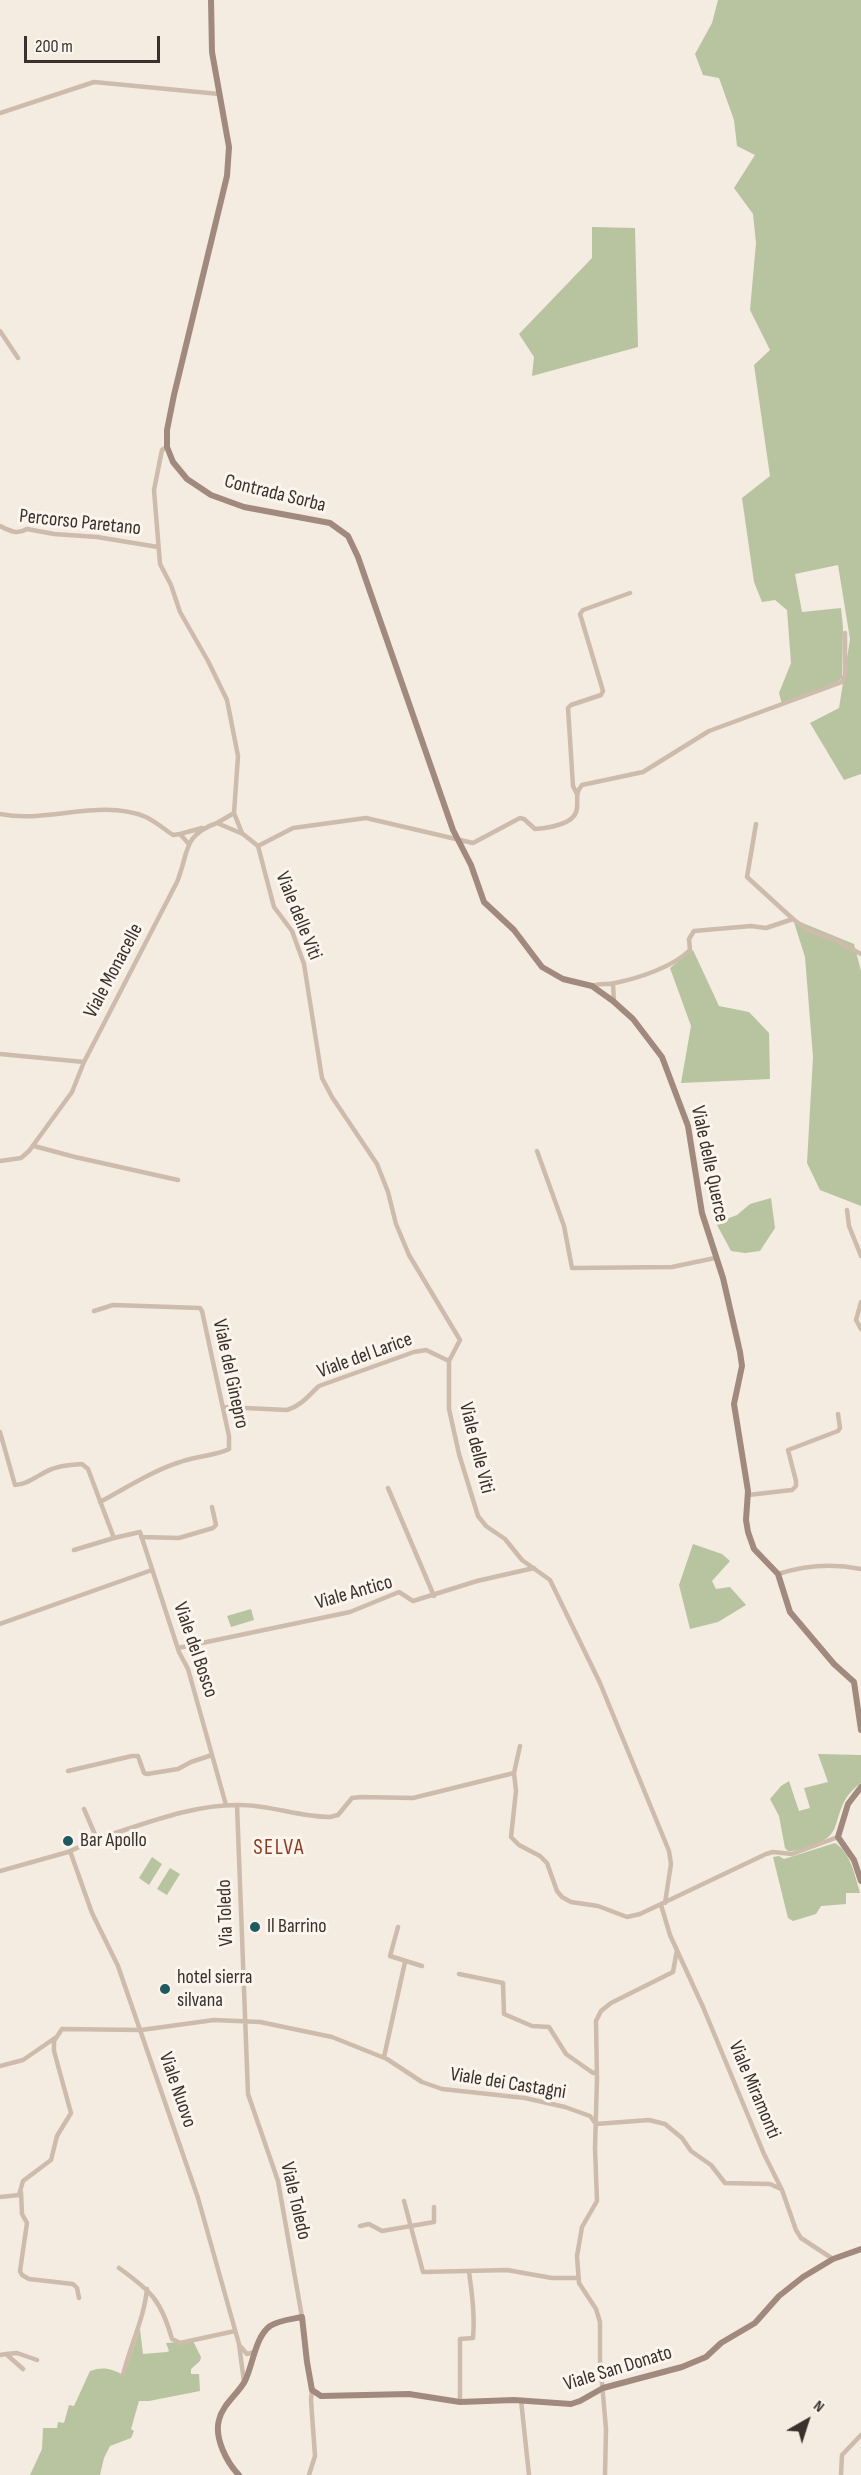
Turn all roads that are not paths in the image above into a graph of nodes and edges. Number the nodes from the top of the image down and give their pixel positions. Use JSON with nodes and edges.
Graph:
{"nodes":[{"id":1,"x":211,"y":0,"type":"edge"},
{"id":2,"x":219,"y":94,"type":"junction"},
{"id":3,"x":0,"y":113,"type":"edge"},
{"id":4,"x":0,"y":331,"type":"edge"},
{"id":5,"x":18,"y":358,"type":"dead end"},
{"id":6,"x":167,"y":447,"type":"junction"},
{"id":7,"x":0,"y":526,"type":"edge"},
{"id":8,"x":158,"y":547,"type":"junction"},
{"id":9,"x":630,"y":593,"type":"dead end"},
{"id":10,"x":845,"y":633,"type":"dead end"},
{"id":11,"x":577,"y":794,"type":"junction"},
{"id":12,"x":234,"y":813,"type":"junction"},
{"id":13,"x":0,"y":814,"type":"edge"},
{"id":14,"x":218,"y":823,"type":"junction"},
{"id":15,"x":756,"y":824,"type":"dead end"},
{"id":16,"x":204,"y":828,"type":"junction"},
{"id":17,"x":180,"y":834,"type":"junction"},
{"id":18,"x":243,"y":834,"type":"junction"},
{"id":19,"x":457,"y":839,"type":"junction"},
{"id":20,"x":188,"y":843,"type":"junction"},
{"id":21,"x":258,"y":846,"type":"junction"},
{"id":22,"x":793,"y":918,"type":"junction"},
{"id":23,"x":861,"y":954,"type":"edge"},
{"id":24,"x":613,"y":984,"type":"junction"},
{"id":25,"x":592,"y":986,"type":"junction"},
{"id":26,"x":614,"y":1002,"type":"junction"},
{"id":27,"x":0,"y":1054,"type":"edge"},
{"id":28,"x":84,"y":1062,"type":"junction"},
{"id":29,"x":34,"y":1146,"type":"junction"},
{"id":30,"x":537,"y":1150,"type":"dead end"},
{"id":31,"x":0,"y":1161,"type":"edge"},
{"id":32,"x":178,"y":1180,"type":"dead end"},
{"id":33,"x":847,"y":1210,"type":"dead end"},
{"id":34,"x":861,"y":1256,"type":"edge"},
{"id":35,"x":715,"y":1258,"type":"junction"},
{"id":36,"x":861,"y":1302,"type":"edge"},
{"id":37,"x":94,"y":1311,"type":"dead end"},
{"id":38,"x":861,"y":1329,"type":"edge"},
{"id":39,"x":449,"y":1361,"type":"junction"},
{"id":40,"x":224,"y":1407,"type":"junction"},
{"id":41,"x":838,"y":1414,"type":"dead end"},
{"id":42,"x":0,"y":1432,"type":"edge"},
{"id":43,"x":388,"y":1488,"type":"dead end"},
{"id":44,"x":748,"y":1495,"type":"junction"},
{"id":45,"x":100,"y":1502,"type":"junction"},
{"id":46,"x":212,"y":1507,"type":"dead end"},
{"id":47,"x":141,"y":1537,"type":"junction"},
{"id":48,"x":114,"y":1538,"type":"junction"},
{"id":49,"x":74,"y":1550,"type":"dead end"},
{"id":50,"x":534,"y":1568,"type":"junction"},
{"id":51,"x":861,"y":1569,"type":"edge"},
{"id":52,"x":152,"y":1570,"type":"junction"},
{"id":53,"x":778,"y":1574,"type":"junction"},
{"id":54,"x":434,"y":1596,"type":"junction"},
{"id":55,"x":0,"y":1624,"type":"edge"},
{"id":56,"x":178,"y":1648,"type":"junction"},
{"id":57,"x":861,"y":1730,"type":"edge"},
{"id":58,"x":520,"y":1746,"type":"dead end"},
{"id":59,"x":212,"y":1755,"type":"junction"},
{"id":60,"x":68,"y":1772,"type":"dead end"},
{"id":61,"x":514,"y":1773,"type":"junction"},
{"id":62,"x":861,"y":1787,"type":"edge"},
{"id":63,"x":226,"y":1805,"type":"junction"},
{"id":64,"x":237,"y":1805,"type":"junction"},
{"id":65,"x":84,"y":1809,"type":"dead end"},
{"id":66,"x":838,"y":1837,"type":"junction"},
{"id":67,"x":97,"y":1839,"type":"junction"},
{"id":68,"x":69,"y":1851,"type":"junction"},
{"id":69,"x":0,"y":1871,"type":"edge"},
{"id":70,"x":861,"y":1881,"type":"edge"},
{"id":71,"x":663,"y":1904,"type":"junction"},
{"id":72,"x":398,"y":1927,"type":"dead end"},
{"id":73,"x":677,"y":1950,"type":"junction"},
{"id":74,"x":405,"y":1962,"type":"junction"},
{"id":75,"x":422,"y":1966,"type":"dead end"},
{"id":76,"x":459,"y":1974,"type":"dead end"},
{"id":77,"x":246,"y":2021,"type":"junction"},
{"id":78,"x":141,"y":2030,"type":"junction"},
{"id":79,"x":57,"y":2036,"type":"junction"},
{"id":80,"x":384,"y":2057,"type":"junction"},
{"id":81,"x":0,"y":2066,"type":"edge"},
{"id":82,"x":597,"y":2072,"type":"junction"},
{"id":83,"x":596,"y":2124,"type":"junction"},
{"id":84,"x":782,"y":2190,"type":"junction"},
{"id":85,"x":21,"y":2192,"type":"junction"},
{"id":86,"x":0,"y":2197,"type":"edge"},
{"id":87,"x":404,"y":2201,"type":"dead end"},
{"id":88,"x":434,"y":2207,"type":"dead end"},
{"id":89,"x":360,"y":2226,"type":"dead end"},
{"id":90,"x":411,"y":2226,"type":"junction"},
{"id":91,"x":861,"y":2248,"type":"edge"},
{"id":92,"x":833,"y":2259,"type":"junction"},
{"id":93,"x":119,"y":2268,"type":"dead end"},
{"id":94,"x":469,"y":2272,"type":"junction"},
{"id":95,"x":579,"y":2278,"type":"junction"},
{"id":96,"x":147,"y":2289,"type":"junction"},
{"id":97,"x":79,"y":2298,"type":"dead end"},
{"id":98,"x":302,"y":2317,"type":"junction"},
{"id":99,"x":236,"y":2331,"type":"junction"},
{"id":100,"x":239,"y":2344,"type":"junction"},
{"id":101,"x":244,"y":2352,"type":"junction"},
{"id":102,"x":256,"y":2352,"type":"junction"},
{"id":103,"x":3,"y":2354,"type":"edge"},
{"id":104,"x":38,"y":2360,"type":"dead end"},
{"id":105,"x":242,"y":2361,"type":"junction"},
{"id":106,"x":251,"y":2366,"type":"junction"},
{"id":107,"x":23,"y":2369,"type":"dead end"},
{"id":108,"x":123,"y":2375,"type":"dead end"},
{"id":109,"x":244,"y":2382,"type":"junction"},
{"id":110,"x":603,"y":2388,"type":"junction"},
{"id":111,"x":312,"y":2390,"type":"junction"},
{"id":112,"x":521,"y":2400,"type":"junction"},
{"id":113,"x":460,"y":2402,"type":"junction"},
{"id":114,"x":861,"y":2435,"type":"edge"},
{"id":115,"x":239,"y":2475,"type":"edge"},
{"id":116,"x":309,"y":2475,"type":"edge"},
{"id":117,"x":529,"y":2475,"type":"edge"},
{"id":118,"x":605,"y":2475,"type":"edge"},
{"id":119,"x":841,"y":2475,"type":"edge"}],
"edges":[{"from":1,"to":2,"type":"street"},
{"from":2,"to":3,"type":"street"},
{"from":2,"to":6,"type":"street"},
{"from":4,"to":5,"type":"street"},
{"from":6,"to":8,"type":"street"},
{"from":6,"to":19,"type":"street","name":"Contrada Sorba"},
{"from":7,"to":8,"type":"street","name":"Percorso Paretano"},
{"from":8,"to":12,"type":"street"},
{"from":9,"to":11,"type":"street"},
{"from":10,"to":11,"type":"street"},
{"from":11,"to":19,"type":"street"},
{"from":12,"to":14,"type":"street"},
{"from":12,"to":18,"type":"street"},
{"from":13,"to":17,"type":"street"},
{"from":14,"to":16,"type":"street"},
{"from":14,"to":18,"type":"street"},
{"from":15,"to":22,"type":"street"},
{"from":16,"to":17,"type":"street"},
{"from":16,"to":20,"type":"street"},
{"from":17,"to":20,"type":"street"},
{"from":18,"to":21,"type":"street"},
{"from":19,"to":21,"type":"street"},
{"from":19,"to":25,"type":"street","name":"Viale delle Querce"},
{"from":20,"to":28,"type":"street","name":"Viale Monacelle"},
{"from":21,"to":39,"type":"street","name":"Viale delle Viti"},
{"from":22,"to":23,"type":"street"},
{"from":22,"to":24,"type":"street"},
{"from":24,"to":25,"type":"street"},
{"from":24,"to":26,"type":"street"},
{"from":25,"to":26,"type":"street","name":"Viale delle Querce"},
{"from":26,"to":35,"type":"street","name":"Viale delle Querce"},
{"from":27,"to":28,"type":"street"},
{"from":28,"to":29,"type":"street","name":"Viale Monacelle"},
{"from":29,"to":31,"type":"street","name":"Viale Monacelle"},
{"from":29,"to":32,"type":"street"},
{"from":30,"to":35,"type":"street"},
{"from":33,"to":34,"type":"street"},
{"from":35,"to":44,"type":"street","name":"Viale delle Querce"},
{"from":36,"to":38,"type":"street"},
{"from":37,"to":40,"type":"street","name":"Viale del Ginepro"},
{"from":39,"to":40,"type":"street","name":"Viale del Larice"},
{"from":39,"to":50,"type":"street","name":"Viale delle Viti"},
{"from":40,"to":45,"type":"street","name":"Viale del Ginepro"},
{"from":41,"to":44,"type":"street"},
{"from":42,"to":45,"type":"street"},
{"from":43,"to":54,"type":"street"},
{"from":44,"to":53,"type":"street","name":"Viale delle Querce"},
{"from":45,"to":48,"type":"street"},
{"from":46,"to":47,"type":"street"},
{"from":47,"to":48,"type":"street"},
{"from":47,"to":52,"type":"street","name":"Viale del Bosco"},
{"from":48,"to":49,"type":"street"},
{"from":50,"to":54,"type":"street","name":"Viale Antico"},
{"from":50,"to":71,"type":"street","name":"Viale delle Viti"},
{"from":51,"to":53,"type":"street"},
{"from":52,"to":55,"type":"street"},
{"from":52,"to":56,"type":"street","name":"Viale del Bosco"},
{"from":53,"to":57,"type":"street","name":"Viale delle Querce"},
{"from":54,"to":56,"type":"street","name":"Viale Antico"},
{"from":56,"to":59,"type":"street","name":"Viale del Bosco"},
{"from":58,"to":61,"type":"street"},
{"from":59,"to":60,"type":"street"},
{"from":59,"to":63,"type":"street","name":"Viale del Bosco"},
{"from":61,"to":64,"type":"street"},
{"from":61,"to":71,"type":"street"},
{"from":62,"to":66,"type":"street"},
{"from":63,"to":64,"type":"street"},
{"from":63,"to":67,"type":"street"},
{"from":64,"to":77,"type":"street","name":"Via Toledo"},
{"from":65,"to":67,"type":"street"},
{"from":66,"to":70,"type":"street"},
{"from":66,"to":71,"type":"street"},
{"from":67,"to":68,"type":"street"},
{"from":68,"to":69,"type":"street"},
{"from":68,"to":78,"type":"street","name":"Viale Nuovo"},
{"from":71,"to":73,"type":"street","name":"Viale Miramonti"},
{"from":72,"to":74,"type":"street"},
{"from":73,"to":82,"type":"street"},
{"from":73,"to":84,"type":"street","name":"Viale Miramonti"},
{"from":74,"to":75,"type":"street"},
{"from":74,"to":80,"type":"street"},
{"from":76,"to":82,"type":"street"},
{"from":77,"to":78,"type":"street","name":"Viale dei Castagni"},
{"from":77,"to":80,"type":"street","name":"Viale dei Castagni"},
{"from":77,"to":98,"type":"street","name":"Viale Toledo"},
{"from":78,"to":79,"type":"street","name":"Viale dei Castagni"},
{"from":78,"to":99,"type":"street","name":"Viale Nuovo"},
{"from":79,"to":81,"type":"street"},
{"from":79,"to":85,"type":"street"},
{"from":80,"to":83,"type":"street","name":"Viale dei Castagni"},
{"from":82,"to":83,"type":"street"},
{"from":83,"to":84,"type":"street"},
{"from":83,"to":95,"type":"street"},
{"from":84,"to":92,"type":"street","name":"Viale Miramonti"},
{"from":85,"to":86,"type":"street"},
{"from":85,"to":97,"type":"street"},
{"from":87,"to":90,"type":"street"},
{"from":88,"to":90,"type":"street"},
{"from":89,"to":90,"type":"street"},
{"from":90,"to":94,"type":"street"},
{"from":91,"to":92,"type":"street","name":"Viale San Donato"},
{"from":92,"to":110,"type":"street","name":"Viale San Donato"},
{"from":93,"to":96,"type":"street"},
{"from":94,"to":95,"type":"street"},
{"from":94,"to":113,"type":"street"},
{"from":95,"to":110,"type":"street"},
{"from":96,"to":99,"type":"street"},
{"from":96,"to":108,"type":"street"},
{"from":98,"to":102,"type":"street"},
{"from":98,"to":111,"type":"street","name":"Viale Toledo"},
{"from":99,"to":100,"type":"street","name":"Viale Nuovo"},
{"from":100,"to":101,"type":"street","name":"Viale Nuovo"},
{"from":100,"to":105,"type":"street","name":"Viale Nuovo"},
{"from":101,"to":102,"type":"street"},
{"from":101,"to":106,"type":"street","name":"Viale Nuovo"},
{"from":102,"to":106,"type":"street"},
{"from":103,"to":104,"type":"street"},
{"from":103,"to":107,"type":"street"},
{"from":105,"to":106,"type":"street"},
{"from":105,"to":109,"type":"street","name":"Viale Nuovo"},
{"from":106,"to":109,"type":"street"},
{"from":109,"to":115,"type":"street"},
{"from":110,"to":112,"type":"street","name":"Viale San Donato"},
{"from":110,"to":118,"type":"street"},
{"from":111,"to":113,"type":"street","name":"Viale San Donato"},
{"from":111,"to":116,"type":"street"},
{"from":112,"to":113,"type":"street","name":"Viale San Donato"},
{"from":112,"to":117,"type":"street"},
{"from":114,"to":119,"type":"street"}]}
